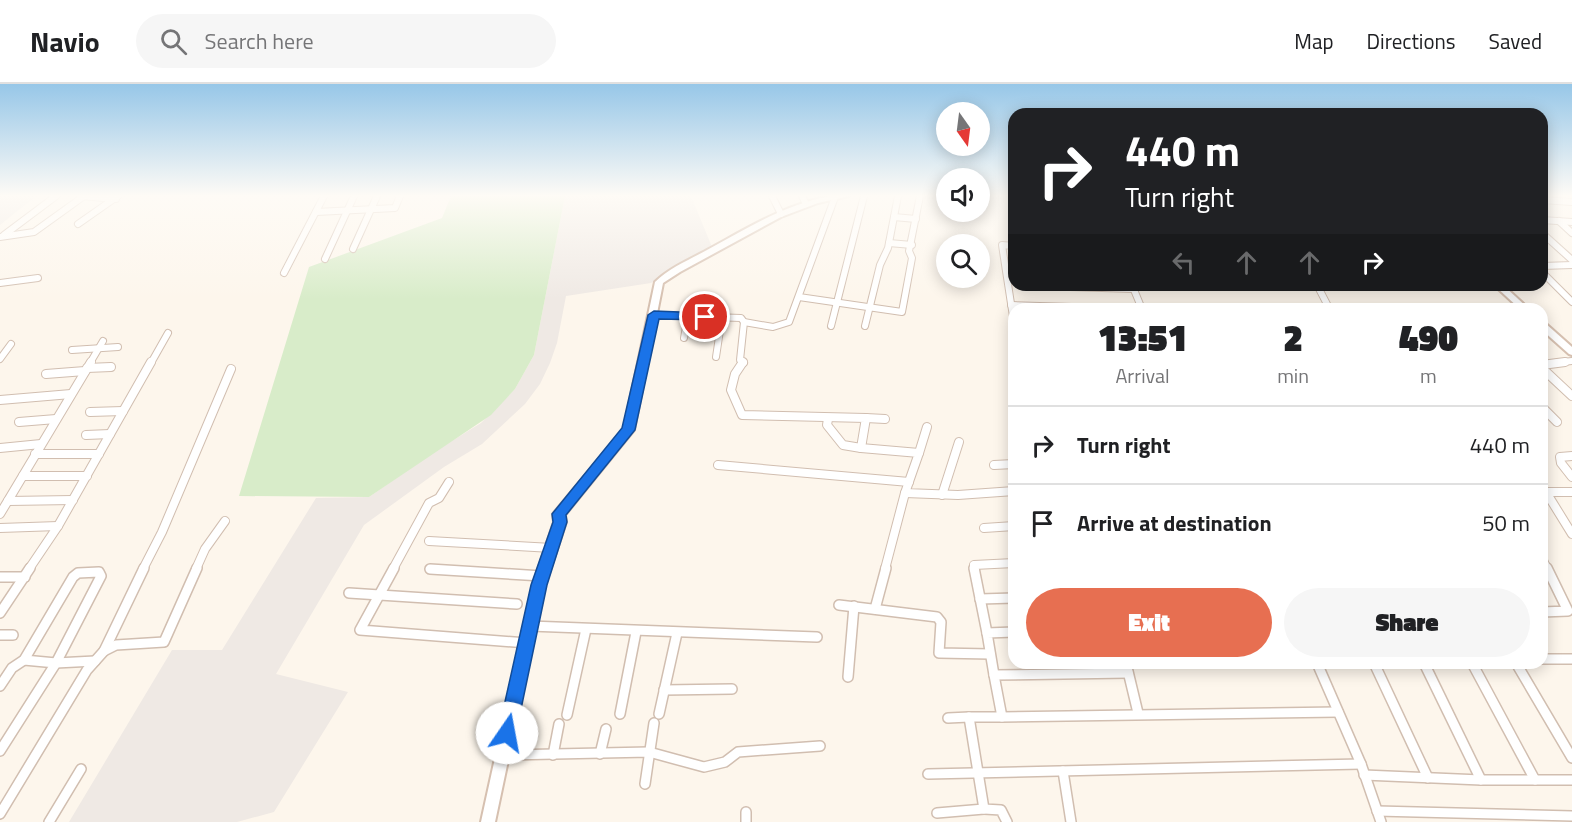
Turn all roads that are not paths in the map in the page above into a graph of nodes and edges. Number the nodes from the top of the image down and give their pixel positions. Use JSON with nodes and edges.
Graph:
{"nodes":[{"id":1,"x":36,"y":230,"type":"edge"},
{"id":2,"x":306,"y":230,"type":"edge"},
{"id":3,"x":338,"y":230,"type":"edge"},
{"id":4,"x":362,"y":230,"type":"edge"},
{"id":5,"x":751,"y":230,"type":"edge"},
{"id":6,"x":822,"y":230,"type":"edge"},
{"id":7,"x":855,"y":230,"type":"edge"},
{"id":8,"x":891,"y":230,"type":"edge"},
{"id":9,"x":914,"y":230,"type":"edge"},
{"id":10,"x":1,"y":237,"type":"edge"},
{"id":11,"x":1548,"y":238,"type":"edge"},
{"id":12,"x":889,"y":243,"type":"junction"},
{"id":13,"x":912,"y":245,"type":"junction"},
{"id":14,"x":1008,"y":246,"type":"edge"},
{"id":15,"x":353,"y":249,"type":"dead end"},
{"id":16,"x":325,"y":259,"type":"dead end"},
{"id":17,"x":1572,"y":260,"type":"edge"},
{"id":18,"x":1572,"y":265,"type":"edge"},
{"id":19,"x":1548,"y":267,"type":"edge"},
{"id":20,"x":284,"y":273,"type":"dead end"},
{"id":21,"x":1548,"y":273,"type":"edge"},
{"id":22,"x":38,"y":278,"type":"dead end"},
{"id":23,"x":0,"y":283,"type":"edge"},
{"id":24,"x":1008,"y":285,"type":"edge"},
{"id":25,"x":1505,"y":291,"type":"edge"},
{"id":26,"x":799,"y":297,"type":"junction"},
{"id":27,"x":1572,"y":302,"type":"edge"},
{"id":28,"x":837,"y":303,"type":"junction"},
{"id":29,"x":1518,"y":303,"type":"edge"},
{"id":30,"x":870,"y":308,"type":"junction"},
{"id":31,"x":654,"y":315,"type":"junction"},
{"id":32,"x":688,"y":316,"type":"junction"},
{"id":33,"x":722,"y":317,"type":"junction"},
{"id":34,"x":744,"y":322,"type":"junction"},
{"id":35,"x":831,"y":326,"type":"dead end"},
{"id":36,"x":865,"y":326,"type":"dead end"},
{"id":37,"x":1548,"y":330,"type":"edge"},
{"id":38,"x":168,"y":333,"type":"dead end"},
{"id":39,"x":684,"y":338,"type":"dead end"},
{"id":40,"x":11,"y":344,"type":"dead end"},
{"id":41,"x":101,"y":345,"type":"junction"},
{"id":42,"x":118,"y":347,"type":"dead end"},
{"id":43,"x":72,"y":350,"type":"dead end"},
{"id":44,"x":1572,"y":352,"type":"edge"},
{"id":45,"x":716,"y":357,"type":"dead end"},
{"id":46,"x":0,"y":359,"type":"edge"},
{"id":47,"x":1572,"y":362,"type":"edge"},
{"id":48,"x":1548,"y":365,"type":"edge"},
{"id":49,"x":111,"y":367,"type":"dead end"},
{"id":50,"x":231,"y":369,"type":"dead end"},
{"id":51,"x":86,"y":370,"type":"junction"},
{"id":52,"x":1548,"y":372,"type":"edge"},
{"id":53,"x":46,"y":374,"type":"dead end"},
{"id":54,"x":71,"y":394,"type":"junction"},
{"id":55,"x":1572,"y":396,"type":"edge"},
{"id":56,"x":0,"y":400,"type":"edge"},
{"id":57,"x":123,"y":411,"type":"junction"},
{"id":58,"x":90,"y":412,"type":"dead end"},
{"id":59,"x":1548,"y":413,"type":"edge"},
{"id":60,"x":56,"y":418,"type":"junction"},
{"id":61,"x":866,"y":418,"type":"junction"},
{"id":62,"x":828,"y":419,"type":"junction"},
{"id":63,"x":885,"y":419,"type":"dead end"},
{"id":64,"x":19,"y":422,"type":"dead end"},
{"id":65,"x":1557,"y":422,"type":"dead end"},
{"id":66,"x":927,"y":427,"type":"dead end"},
{"id":67,"x":110,"y":434,"type":"junction"},
{"id":68,"x":86,"y":435,"type":"dead end"},
{"id":69,"x":959,"y":442,"type":"dead end"},
{"id":70,"x":41,"y":444,"type":"junction"},
{"id":71,"x":0,"y":448,"type":"edge"},
{"id":72,"x":861,"y":448,"type":"junction"},
{"id":73,"x":919,"y":453,"type":"junction"},
{"id":74,"x":35,"y":454,"type":"junction"},
{"id":75,"x":99,"y":454,"type":"junction"},
{"id":76,"x":1572,"y":456,"type":"edge"},
{"id":77,"x":1008,"y":464,"type":"edge"},
{"id":78,"x":718,"y":465,"type":"dead end"},
{"id":79,"x":994,"y":465,"type":"dead end"},
{"id":80,"x":23,"y":476,"type":"junction"},
{"id":81,"x":87,"y":476,"type":"junction"},
{"id":82,"x":1572,"y":477,"type":"edge"},
{"id":83,"x":449,"y":482,"type":"dead end"},
{"id":84,"x":909,"y":482,"type":"junction"},
{"id":85,"x":1548,"y":490,"type":"edge"},
{"id":86,"x":1008,"y":491,"type":"edge"},
{"id":87,"x":1572,"y":492,"type":"edge"},
{"id":88,"x":905,"y":493,"type":"junction"},
{"id":89,"x":942,"y":495,"type":"junction"},
{"id":90,"x":1548,"y":496,"type":"edge"},
{"id":91,"x":73,"y":500,"type":"junction"},
{"id":92,"x":8,"y":501,"type":"junction"},
{"id":93,"x":0,"y":514,"type":"edge"},
{"id":94,"x":225,"y":521,"type":"dead end"},
{"id":95,"x":58,"y":526,"type":"junction"},
{"id":96,"x":1008,"y":526,"type":"edge"},
{"id":97,"x":0,"y":528,"type":"edge"},
{"id":98,"x":984,"y":528,"type":"dead end"},
{"id":99,"x":1572,"y":534,"type":"edge"},
{"id":100,"x":429,"y":541,"type":"dead end"},
{"id":101,"x":552,"y":548,"type":"junction"},
{"id":102,"x":1008,"y":563,"type":"edge"},
{"id":103,"x":430,"y":569,"type":"dead end"},
{"id":104,"x":1548,"y":570,"type":"edge"},
{"id":105,"x":542,"y":576,"type":"junction"},
{"id":106,"x":0,"y":577,"type":"edge"},
{"id":107,"x":25,"y":577,"type":"junction"},
{"id":108,"x":349,"y":593,"type":"dead end"},
{"id":109,"x":380,"y":595,"type":"junction"},
{"id":110,"x":1008,"y":598,"type":"edge"},
{"id":111,"x":980,"y":600,"type":"junction"},
{"id":112,"x":517,"y":604,"type":"dead end"},
{"id":113,"x":839,"y":605,"type":"dead end"},
{"id":114,"x":854,"y":606,"type":"junction"},
{"id":115,"x":875,"y":609,"type":"junction"},
{"id":116,"x":1548,"y":612,"type":"edge"},
{"id":117,"x":0,"y":613,"type":"edge"},
{"id":118,"x":530,"y":626,"type":"junction"},
{"id":119,"x":586,"y":629,"type":"junction"},
{"id":120,"x":636,"y":632,"type":"junction"},
{"id":121,"x":1008,"y":632,"type":"edge"},
{"id":122,"x":677,"y":633,"type":"junction"},
{"id":123,"x":987,"y":633,"type":"junction"},
{"id":124,"x":0,"y":635,"type":"edge"},
{"id":125,"x":12,"y":635,"type":"dead end"},
{"id":126,"x":817,"y":637,"type":"dead end"},
{"id":127,"x":526,"y":643,"type":"junction"},
{"id":128,"x":104,"y":651,"type":"junction"},
{"id":129,"x":990,"y":654,"type":"junction"},
{"id":130,"x":24,"y":660,"type":"junction"},
{"id":131,"x":1548,"y":660,"type":"edge"},
{"id":132,"x":95,"y":661,"type":"junction"},
{"id":133,"x":1570,"y":662,"type":"edge"},
{"id":134,"x":56,"y":663,"type":"junction"},
{"id":135,"x":1108,"y":669,"type":"edge"},
{"id":136,"x":1127,"y":669,"type":"edge"},
{"id":137,"x":1320,"y":669,"type":"edge"},
{"id":138,"x":1377,"y":669,"type":"edge"},
{"id":139,"x":1427,"y":669,"type":"edge"},
{"id":140,"x":1475,"y":669,"type":"edge"},
{"id":141,"x":1520,"y":669,"type":"edge"},
{"id":142,"x":994,"y":675,"type":"junction"},
{"id":143,"x":848,"y":677,"type":"dead end"},
{"id":144,"x":0,"y":686,"type":"edge"},
{"id":145,"x":732,"y":689,"type":"dead end"},
{"id":146,"x":663,"y":690,"type":"junction"},
{"id":147,"x":1338,"y":712,"type":"junction"},
{"id":148,"x":1138,"y":713,"type":"junction"},
{"id":149,"x":620,"y":714,"type":"dead end"},
{"id":150,"x":567,"y":715,"type":"dead end"},
{"id":151,"x":969,"y":717,"type":"junction"},
{"id":152,"x":1002,"y":717,"type":"junction"},
{"id":153,"x":948,"y":718,"type":"dead end"},
{"id":154,"x":559,"y":724,"type":"dead end"},
{"id":155,"x":606,"y":729,"type":"dead end"},
{"id":156,"x":820,"y":746,"type":"dead end"},
{"id":157,"x":0,"y":751,"type":"edge"},
{"id":158,"x":650,"y":752,"type":"junction"},
{"id":159,"x":600,"y":754,"type":"junction"},
{"id":160,"x":502,"y":755,"type":"junction"},
{"id":161,"x":553,"y":755,"type":"junction"},
{"id":162,"x":1572,"y":758,"type":"edge"},
{"id":163,"x":1360,"y":764,"type":"junction"},
{"id":164,"x":81,"y":769,"type":"dead end"},
{"id":165,"x":1063,"y":771,"type":"junction"},
{"id":166,"x":977,"y":772,"type":"junction"},
{"id":167,"x":928,"y":774,"type":"dead end"},
{"id":168,"x":1364,"y":775,"type":"junction"},
{"id":169,"x":1428,"y":778,"type":"junction"},
{"id":170,"x":1481,"y":780,"type":"junction"},
{"id":171,"x":1536,"y":780,"type":"junction"},
{"id":172,"x":1572,"y":780,"type":"edge"},
{"id":173,"x":645,"y":784,"type":"dead end"},
{"id":174,"x":984,"y":809,"type":"junction"},
{"id":175,"x":1377,"y":811,"type":"junction"},
{"id":176,"x":937,"y":813,"type":"dead end"},
{"id":177,"x":0,"y":814,"type":"edge"},
{"id":178,"x":1572,"y":816,"type":"edge"},
{"id":179,"x":49,"y":822,"type":"edge"},
{"id":180,"x":488,"y":822,"type":"edge"},
{"id":181,"x":1007,"y":822,"type":"edge"},
{"id":182,"x":1071,"y":822,"type":"edge"},
{"id":183,"x":1381,"y":822,"type":"edge"}],
"edges":[{"from":1,"to":10,"type":"street"},
{"from":2,"to":20,"type":"street"},
{"from":3,"to":16,"type":"street"},
{"from":4,"to":15,"type":"street"},
{"from":5,"to":31,"type":"street"},
{"from":6,"to":26,"type":"street"},
{"from":7,"to":28,"type":"street"},
{"from":8,"to":12,"type":"street"},
{"from":9,"to":13,"type":"street"},
{"from":11,"to":17,"type":"street"},
{"from":12,"to":13,"type":"street"},
{"from":12,"to":30,"type":"street"},
{"from":13,"to":30,"type":"street"},
{"from":14,"to":24,"type":"street"},
{"from":18,"to":19,"type":"street"},
{"from":21,"to":27,"type":"street"},
{"from":22,"to":23,"type":"street"},
{"from":25,"to":29,"type":"street"},
{"from":26,"to":28,"type":"street"},
{"from":26,"to":34,"type":"street"},
{"from":28,"to":30,"type":"street"},
{"from":28,"to":35,"type":"street"},
{"from":30,"to":36,"type":"street"},
{"from":31,"to":32,"type":"street"},
{"from":31,"to":101,"type":"street"},
{"from":32,"to":33,"type":"street"},
{"from":32,"to":39,"type":"street"},
{"from":33,"to":34,"type":"street"},
{"from":33,"to":45,"type":"street"},
{"from":34,"to":62,"type":"street"},
{"from":37,"to":44,"type":"street"},
{"from":38,"to":57,"type":"street"},
{"from":40,"to":46,"type":"street"},
{"from":41,"to":42,"type":"street"},
{"from":41,"to":43,"type":"street"},
{"from":41,"to":51,"type":"street"},
{"from":47,"to":48,"type":"street"},
{"from":49,"to":51,"type":"street"},
{"from":50,"to":128,"type":"street"},
{"from":51,"to":53,"type":"street"},
{"from":51,"to":54,"type":"street"},
{"from":52,"to":55,"type":"street"},
{"from":54,"to":56,"type":"street"},
{"from":54,"to":60,"type":"street"},
{"from":57,"to":58,"type":"street"},
{"from":57,"to":67,"type":"street"},
{"from":59,"to":65,"type":"street"},
{"from":60,"to":64,"type":"street"},
{"from":60,"to":70,"type":"street"},
{"from":61,"to":62,"type":"street"},
{"from":61,"to":63,"type":"street"},
{"from":61,"to":72,"type":"street"},
{"from":62,"to":72,"type":"street"},
{"from":66,"to":73,"type":"street"},
{"from":67,"to":68,"type":"street"},
{"from":67,"to":75,"type":"street"},
{"from":69,"to":89,"type":"street"},
{"from":70,"to":71,"type":"street"},
{"from":70,"to":74,"type":"street"},
{"from":72,"to":73,"type":"street"},
{"from":73,"to":84,"type":"street"},
{"from":74,"to":75,"type":"street"},
{"from":74,"to":80,"type":"street"},
{"from":75,"to":81,"type":"street"},
{"from":76,"to":82,"type":"street"},
{"from":77,"to":79,"type":"street"},
{"from":78,"to":84,"type":"street"},
{"from":80,"to":81,"type":"street"},
{"from":80,"to":92,"type":"street"},
{"from":81,"to":91,"type":"street"},
{"from":83,"to":109,"type":"street"},
{"from":84,"to":88,"type":"street"},
{"from":85,"to":87,"type":"street"},
{"from":86,"to":89,"type":"street"},
{"from":88,"to":89,"type":"street"},
{"from":88,"to":115,"type":"street"},
{"from":90,"to":99,"type":"street"},
{"from":91,"to":92,"type":"street"},
{"from":91,"to":95,"type":"street"},
{"from":92,"to":93,"type":"street"},
{"from":94,"to":128,"type":"street"},
{"from":95,"to":97,"type":"street"},
{"from":95,"to":107,"type":"street"},
{"from":96,"to":98,"type":"street"},
{"from":100,"to":101,"type":"street"},
{"from":101,"to":105,"type":"street"},
{"from":102,"to":111,"type":"street"},
{"from":103,"to":105,"type":"street"},
{"from":104,"to":116,"type":"street"},
{"from":105,"to":118,"type":"street"},
{"from":106,"to":107,"type":"street"},
{"from":107,"to":117,"type":"street"},
{"from":108,"to":109,"type":"street"},
{"from":109,"to":112,"type":"street"},
{"from":109,"to":127,"type":"street"},
{"from":110,"to":111,"type":"street"},
{"from":111,"to":123,"type":"street"},
{"from":113,"to":114,"type":"street"},
{"from":114,"to":115,"type":"street"},
{"from":114,"to":143,"type":"street"},
{"from":115,"to":129,"type":"street"},
{"from":118,"to":119,"type":"street"},
{"from":118,"to":127,"type":"street"},
{"from":119,"to":120,"type":"street"},
{"from":119,"to":150,"type":"street"},
{"from":120,"to":122,"type":"street"},
{"from":120,"to":149,"type":"street"},
{"from":121,"to":123,"type":"street"},
{"from":122,"to":126,"type":"street"},
{"from":122,"to":146,"type":"street"},
{"from":123,"to":129,"type":"street"},
{"from":124,"to":125,"type":"street"},
{"from":127,"to":160,"type":"street"},
{"from":128,"to":132,"type":"street"},
{"from":129,"to":142,"type":"street"},
{"from":130,"to":134,"type":"street"},
{"from":130,"to":134,"type":"street"},
{"from":130,"to":144,"type":"street"},
{"from":131,"to":133,"type":"street"},
{"from":132,"to":134,"type":"street"},
{"from":132,"to":177,"type":"street"},
{"from":134,"to":157,"type":"street"},
{"from":135,"to":142,"type":"street"},
{"from":136,"to":148,"type":"street"},
{"from":137,"to":147,"type":"street"},
{"from":138,"to":169,"type":"street"},
{"from":139,"to":170,"type":"street"},
{"from":140,"to":171,"type":"street"},
{"from":141,"to":162,"type":"street"},
{"from":142,"to":152,"type":"street"},
{"from":145,"to":146,"type":"street"},
{"from":146,"to":158,"type":"street"},
{"from":147,"to":148,"type":"street"},
{"from":147,"to":163,"type":"street"},
{"from":148,"to":152,"type":"street"},
{"from":151,"to":152,"type":"street"},
{"from":151,"to":153,"type":"street"},
{"from":151,"to":166,"type":"street"},
{"from":154,"to":161,"type":"street"},
{"from":155,"to":159,"type":"street"},
{"from":156,"to":158,"type":"street"},
{"from":158,"to":159,"type":"street"},
{"from":158,"to":173,"type":"street"},
{"from":159,"to":161,"type":"street"},
{"from":160,"to":161,"type":"street"},
{"from":160,"to":180,"type":"street"},
{"from":163,"to":165,"type":"street"},
{"from":163,"to":168,"type":"street"},
{"from":164,"to":179,"type":"street"},
{"from":165,"to":166,"type":"street"},
{"from":165,"to":182,"type":"street"},
{"from":166,"to":167,"type":"street"},
{"from":166,"to":174,"type":"street"},
{"from":168,"to":169,"type":"street"},
{"from":168,"to":175,"type":"street"},
{"from":169,"to":170,"type":"street"},
{"from":170,"to":171,"type":"street"},
{"from":171,"to":172,"type":"street"},
{"from":174,"to":176,"type":"street"},
{"from":174,"to":181,"type":"street"},
{"from":175,"to":178,"type":"street"},
{"from":175,"to":183,"type":"street"}]}
